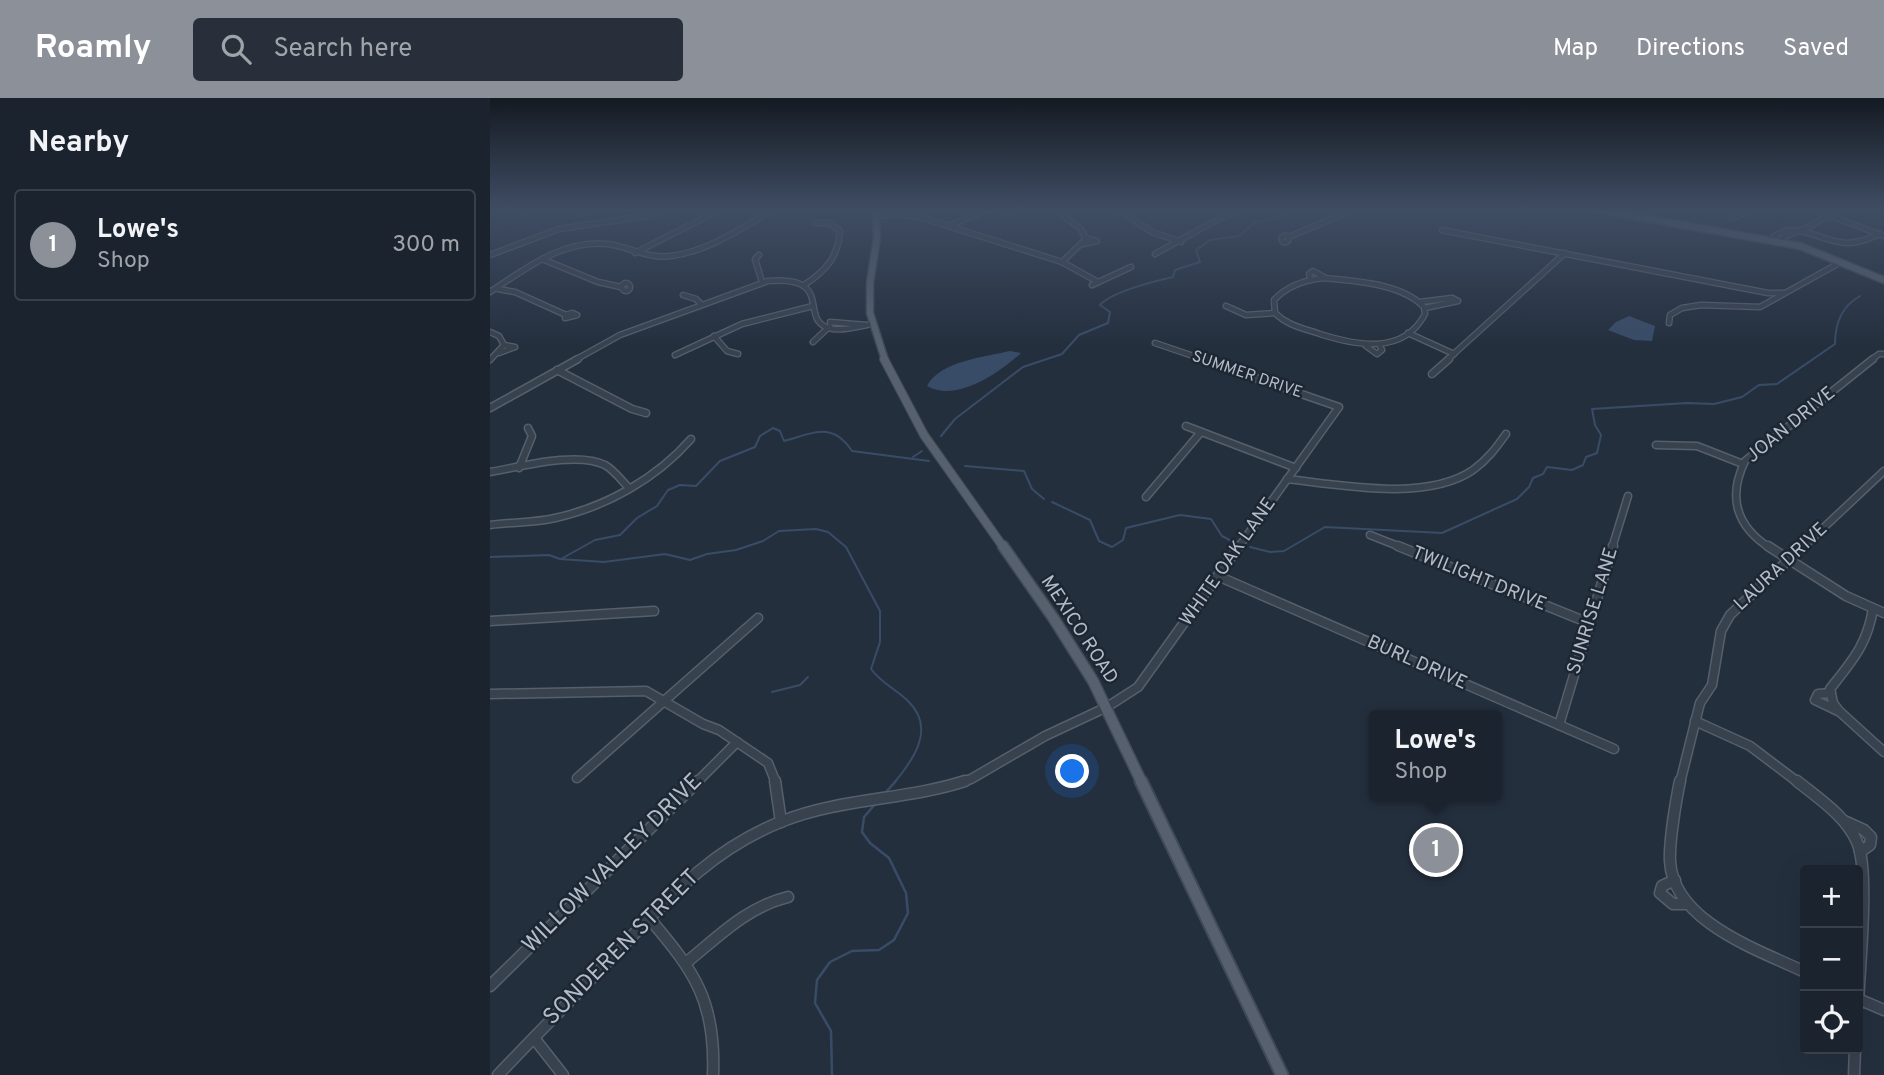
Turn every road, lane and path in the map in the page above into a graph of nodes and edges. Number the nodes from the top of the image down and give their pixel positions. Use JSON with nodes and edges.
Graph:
{"nodes":[{"id":1,"x":758,"y":254,"type":"dead end"},
{"id":2,"x":551,"y":255,"type":"edge"},
{"id":3,"x":645,"y":255,"type":"edge"},
{"id":4,"x":682,"y":255,"type":"edge"},
{"id":5,"x":836,"y":255,"type":"edge"},
{"id":6,"x":873,"y":255,"type":"edge"},
{"id":7,"x":1040,"y":255,"type":"edge"},
{"id":8,"x":1070,"y":255,"type":"edge"},
{"id":9,"x":1563,"y":255,"type":"edge"},
{"id":10,"x":1573,"y":255,"type":"edge"},
{"id":11,"x":1819,"y":255,"type":"edge"},
{"id":12,"x":542,"y":259,"type":"junction"},
{"id":13,"x":1062,"y":262,"type":"junction"},
{"id":14,"x":1841,"y":262,"type":"junction"},
{"id":15,"x":1130,"y":267,"type":"dead end"},
{"id":16,"x":1884,"y":279,"type":"edge"},
{"id":17,"x":762,"y":282,"type":"junction"},
{"id":18,"x":804,"y":285,"type":"junction"},
{"id":19,"x":621,"y":287,"type":"dead end"},
{"id":20,"x":493,"y":288,"type":"edge"},
{"id":21,"x":490,"y":292,"type":"edge"},
{"id":22,"x":1762,"y":292,"type":"junction"},
{"id":23,"x":1784,"y":293,"type":"junction"},
{"id":24,"x":683,"y":295,"type":"dead end"},
{"id":25,"x":1770,"y":301,"type":"junction"},
{"id":26,"x":1420,"y":302,"type":"junction"},
{"id":27,"x":701,"y":304,"type":"junction"},
{"id":28,"x":813,"y":306,"type":"junction"},
{"id":29,"x":1226,"y":306,"type":"dead end"},
{"id":30,"x":1425,"y":308,"type":"junction"},
{"id":31,"x":1275,"y":313,"type":"junction"},
{"id":32,"x":566,"y":315,"type":"dead end"},
{"id":33,"x":1669,"y":323,"type":"dead end"},
{"id":34,"x":869,"y":324,"type":"junction"},
{"id":35,"x":831,"y":325,"type":"junction"},
{"id":36,"x":490,"y":332,"type":"edge"},
{"id":37,"x":1408,"y":333,"type":"junction"},
{"id":38,"x":714,"y":336,"type":"junction"},
{"id":39,"x":813,"y":342,"type":"dead end"},
{"id":40,"x":1155,"y":343,"type":"dead end"},
{"id":41,"x":504,"y":345,"type":"junction"},
{"id":42,"x":499,"y":353,"type":"junction"},
{"id":43,"x":738,"y":354,"type":"dead end"},
{"id":44,"x":1454,"y":354,"type":"junction"},
{"id":45,"x":1882,"y":354,"type":"edge"},
{"id":46,"x":675,"y":355,"type":"dead end"},
{"id":47,"x":490,"y":360,"type":"edge"},
{"id":48,"x":556,"y":370,"type":"junction"},
{"id":49,"x":1432,"y":374,"type":"dead end"},
{"id":50,"x":1339,"y":407,"type":"joint"},
{"id":51,"x":490,"y":408,"type":"edge"},
{"id":52,"x":646,"y":412,"type":"dead end"},
{"id":53,"x":1186,"y":426,"type":"dead end"},
{"id":54,"x":528,"y":428,"type":"dead end"},
{"id":55,"x":1201,"y":432,"type":"junction"},
{"id":56,"x":1506,"y":434,"type":"dead end"},
{"id":57,"x":691,"y":439,"type":"dead end"},
{"id":58,"x":1656,"y":445,"type":"dead end"},
{"id":59,"x":1743,"y":464,"type":"junction"},
{"id":60,"x":519,"y":468,"type":"junction"},
{"id":61,"x":1296,"y":468,"type":"junction"},
{"id":62,"x":1884,"y":471,"type":"edge"},
{"id":63,"x":490,"y":472,"type":"edge"},
{"id":64,"x":1287,"y":479,"type":"junction"},
{"id":65,"x":629,"y":488,"type":"junction"},
{"id":66,"x":1628,"y":496,"type":"dead end"},
{"id":67,"x":1146,"y":497,"type":"dead end"},
{"id":68,"x":490,"y":525,"type":"edge"},
{"id":69,"x":1370,"y":535,"type":"dead end"},
{"id":70,"x":1789,"y":561,"type":"junction"},
{"id":71,"x":1220,"y":576,"type":"junction"},
{"id":72,"x":1873,"y":609,"type":"junction"},
{"id":73,"x":654,"y":611,"type":"dead end"},
{"id":74,"x":1884,"y":613,"type":"edge"},
{"id":75,"x":758,"y":618,"type":"dead end"},
{"id":76,"x":490,"y":621,"type":"edge"},
{"id":77,"x":1589,"y":623,"type":"junction"},
{"id":78,"x":1831,"y":693,"type":"junction"},
{"id":79,"x":490,"y":694,"type":"edge"},
{"id":80,"x":664,"y":699,"type":"junction"},
{"id":81,"x":1107,"y":707,"type":"junction"},
{"id":82,"x":1839,"y":711,"type":"junction"},
{"id":83,"x":1695,"y":720,"type":"junction"},
{"id":84,"x":1559,"y":725,"type":"junction"},
{"id":85,"x":737,"y":742,"type":"junction"},
{"id":86,"x":1614,"y":749,"type":"dead end"},
{"id":87,"x":1884,"y":752,"type":"edge"},
{"id":88,"x":577,"y":778,"type":"dead end"},
{"id":89,"x":781,"y":821,"type":"junction"},
{"id":90,"x":1844,"y":821,"type":"junction"},
{"id":91,"x":1860,"y":852,"type":"junction"},
{"id":92,"x":1675,"y":880,"type":"junction"},
{"id":93,"x":788,"y":897,"type":"dead end"},
{"id":94,"x":1688,"y":904,"type":"junction"},
{"id":95,"x":649,"y":918,"type":"junction"},
{"id":96,"x":687,"y":962,"type":"junction"},
{"id":97,"x":1800,"y":970,"type":"edge"},
{"id":98,"x":490,"y":986,"type":"edge"},
{"id":99,"x":1858,"y":991,"type":"edge"},
{"id":100,"x":1863,"y":1003,"type":"edge"},
{"id":101,"x":1884,"y":1010,"type":"edge"},
{"id":102,"x":534,"y":1038,"type":"junction"},
{"id":103,"x":1855,"y":1054,"type":"edge"},
{"id":104,"x":498,"y":1075,"type":"edge"},
{"id":105,"x":564,"y":1075,"type":"edge"},
{"id":106,"x":713,"y":1075,"type":"edge"},
{"id":107,"x":1282,"y":1075,"type":"edge"},
{"id":108,"x":1854,"y":1075,"type":"edge"}],
"edges":[{"from":1,"to":17,"type":"street"},
{"from":2,"to":12,"type":"street"},
{"from":3,"to":4,"type":"street"},
{"from":5,"to":18,"type":"street"},
{"from":6,"to":34,"type":"main road","name":"MEXICO ROAD"},
{"from":7,"to":13,"type":"street"},
{"from":8,"to":13,"type":"street"},
{"from":9,"to":44,"type":"street"},
{"from":10,"to":22,"type":"street"},
{"from":11,"to":14,"type":"main road"},
{"from":12,"to":19,"type":"street"},
{"from":12,"to":20,"type":"street"},
{"from":13,"to":15,"type":"street"},
{"from":14,"to":16,"type":"main road"},
{"from":14,"to":23,"type":"street"},
{"from":17,"to":18,"type":"street"},
{"from":17,"to":27,"type":"street"},
{"from":18,"to":28,"type":"street"},
{"from":20,"to":21,"type":"street"},
{"from":20,"to":32,"type":"street"},
{"from":22,"to":23,"type":"street"},
{"from":22,"to":25,"type":"street"},
{"from":23,"to":25,"type":"street"},
{"from":24,"to":27,"type":"street"},
{"from":25,"to":33,"type":"street"},
{"from":26,"to":30,"type":"street"},
{"from":26,"to":30,"type":"street"},
{"from":26,"to":31,"type":"street"},
{"from":27,"to":48,"type":"street"},
{"from":28,"to":35,"type":"street"},
{"from":28,"to":38,"type":"street"},
{"from":29,"to":31,"type":"street"},
{"from":30,"to":37,"type":"street"},
{"from":31,"to":37,"type":"street"},
{"from":34,"to":35,"type":"street"},
{"from":34,"to":81,"type":"main road","name":"MEXICO ROAD"},
{"from":35,"to":39,"type":"street"},
{"from":36,"to":41,"type":"street"},
{"from":37,"to":44,"type":"street"},
{"from":38,"to":43,"type":"street"},
{"from":38,"to":46,"type":"street"},
{"from":40,"to":50,"type":"street","name":"SUMMER DRIVE"},
{"from":41,"to":42,"type":"street"},
{"from":41,"to":42,"type":"street"},
{"from":42,"to":47,"type":"street"},
{"from":44,"to":49,"type":"street"},
{"from":45,"to":59,"type":"street","name":"JOAN DRIVE"},
{"from":48,"to":51,"type":"street"},
{"from":48,"to":52,"type":"street"},
{"from":50,"to":61,"type":"street","name":"WHITE OAK LANE"},
{"from":53,"to":55,"type":"street"},
{"from":54,"to":60,"type":"street"},
{"from":55,"to":61,"type":"street"},
{"from":55,"to":67,"type":"street"},
{"from":56,"to":64,"type":"street"},
{"from":57,"to":65,"type":"street"},
{"from":58,"to":59,"type":"street"},
{"from":59,"to":70,"type":"street","name":"JOAN DRIVE"},
{"from":60,"to":63,"type":"street"},
{"from":60,"to":65,"type":"street"},
{"from":61,"to":64,"type":"street","name":"WHITE OAK LANE"},
{"from":62,"to":70,"type":"street","name":"LAURA DRIVE"},
{"from":64,"to":71,"type":"street","name":"WHITE OAK LANE"},
{"from":65,"to":68,"type":"street"},
{"from":66,"to":77,"type":"street","name":"SUNRISE LANE"},
{"from":69,"to":77,"type":"street","name":"TWILIGHT DRIVE"},
{"from":70,"to":72,"type":"street","name":"JOAN DRIVE"},
{"from":70,"to":83,"type":"street","name":"LAURA DRIVE"},
{"from":71,"to":81,"type":"street","name":"WHITE OAK LANE"},
{"from":71,"to":84,"type":"street","name":"BURL DRIVE"},
{"from":72,"to":74,"type":"street","name":"JOAN DRIVE"},
{"from":72,"to":78,"type":"street"},
{"from":73,"to":76,"type":"street"},
{"from":75,"to":80,"type":"street"},
{"from":77,"to":84,"type":"street","name":"SUNRISE LANE"},
{"from":78,"to":82,"type":"street"},
{"from":78,"to":82,"type":"street"},
{"from":79,"to":80,"type":"street"},
{"from":80,"to":85,"type":"street"},
{"from":80,"to":88,"type":"street"},
{"from":81,"to":89,"type":"street","name":"SONDEREN STREET"},
{"from":81,"to":107,"type":"main road","name":"MEXICO ROAD"},
{"from":82,"to":87,"type":"street"},
{"from":83,"to":90,"type":"street"},
{"from":83,"to":92,"type":"street","name":"LAURA DRIVE"},
{"from":84,"to":86,"type":"street","name":"BURL DRIVE"},
{"from":85,"to":89,"type":"street"},
{"from":85,"to":98,"type":"street","name":"WILLOW VALLEY DRIVE"},
{"from":89,"to":95,"type":"street","name":"SONDEREN STREET"},
{"from":90,"to":91,"type":"street"},
{"from":90,"to":91,"type":"street"},
{"from":91,"to":99,"type":"street"},
{"from":92,"to":94,"type":"street"},
{"from":92,"to":94,"type":"street"},
{"from":93,"to":96,"type":"street"},
{"from":94,"to":97,"type":"street"},
{"from":95,"to":96,"type":"street"},
{"from":95,"to":102,"type":"street","name":"SONDEREN STREET"},
{"from":96,"to":106,"type":"street"},
{"from":100,"to":101,"type":"street"},
{"from":102,"to":104,"type":"street","name":"SONDEREN STREET"},
{"from":102,"to":105,"type":"street"},
{"from":103,"to":108,"type":"street"}]}
